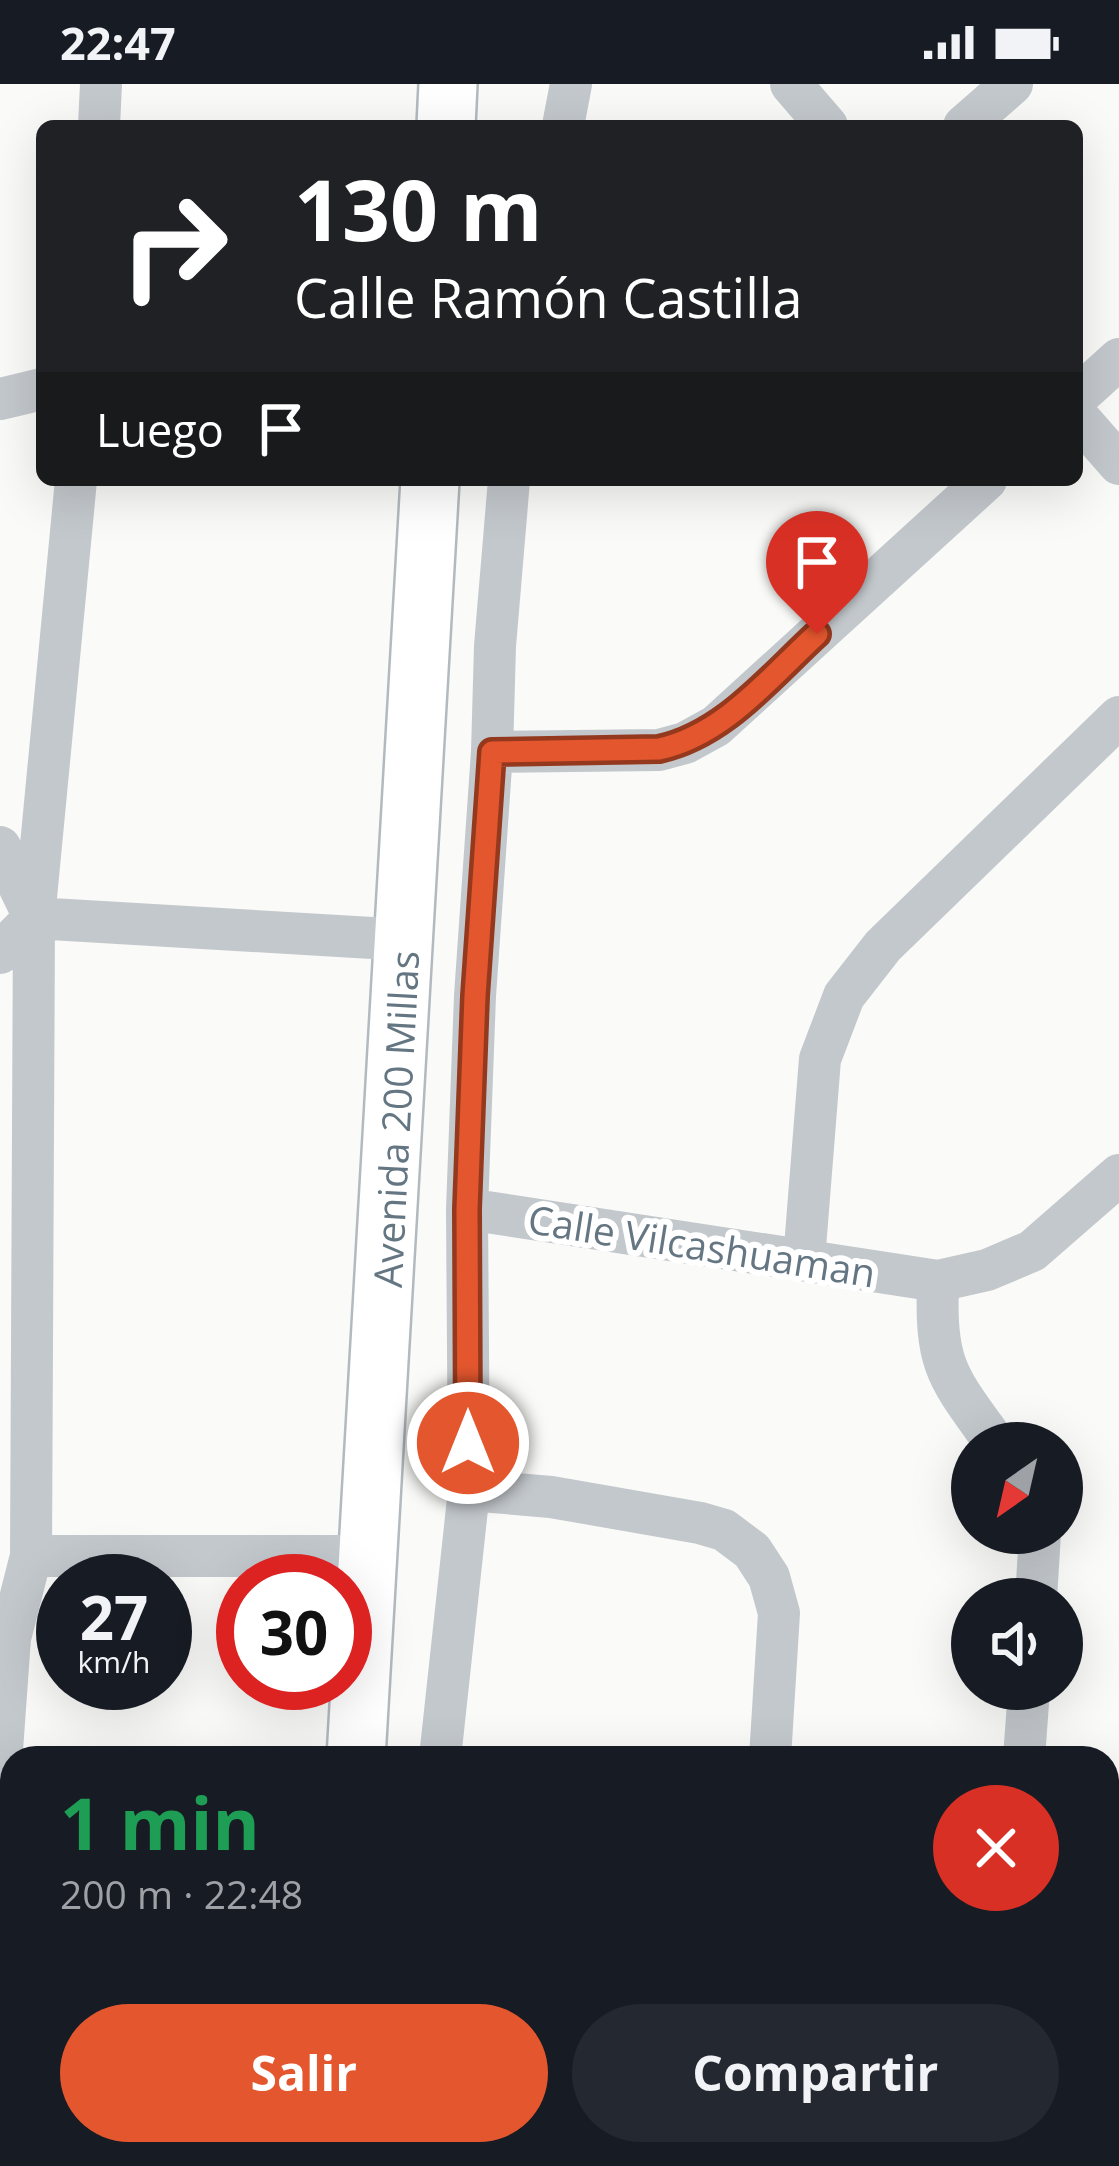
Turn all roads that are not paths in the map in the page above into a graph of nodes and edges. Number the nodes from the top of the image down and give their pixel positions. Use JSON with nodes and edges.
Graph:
{"nodes":[{"id":1,"x":101,"y":84,"type":"edge"},
{"id":2,"x":571,"y":84,"type":"edge"},
{"id":3,"x":790,"y":84,"type":"edge"},
{"id":4,"x":1012,"y":84,"type":"edge"},
{"id":5,"x":99,"y":120,"type":"edge"},
{"id":6,"x":564,"y":120,"type":"edge"},
{"id":7,"x":822,"y":120,"type":"edge"},
{"id":8,"x":971,"y":120,"type":"edge"},
{"id":9,"x":1119,"y":359,"type":"edge"},
{"id":10,"x":36,"y":390,"type":"edge"},
{"id":11,"x":1083,"y":392,"type":"edge"},
{"id":12,"x":0,"y":399,"type":"edge"},
{"id":13,"x":1083,"y":423,"type":"edge"},
{"id":14,"x":1119,"y":464,"type":"edge"},
{"id":15,"x":75,"y":486,"type":"edge"},
{"id":16,"x":430,"y":486,"type":"edge"},
{"id":17,"x":508,"y":486,"type":"edge"},
{"id":18,"x":979,"y":486,"type":"edge"},
{"id":19,"x":1119,"y":717,"type":"edge"},
{"id":20,"x":492,"y":752,"type":"junction"},
{"id":21,"x":0,"y":847,"type":"edge"},
{"id":22,"x":34,"y":918,"type":"junction"},
{"id":23,"x":406,"y":940,"type":"junction"},
{"id":24,"x":0,"y":953,"type":"edge"},
{"id":25,"x":1119,"y":1175,"type":"edge"},
{"id":26,"x":467,"y":1209,"type":"junction"},
{"id":27,"x":804,"y":1260,"type":"junction"},
{"id":28,"x":938,"y":1281,"type":"junction"},
{"id":29,"x":980,"y":1422,"type":"edge"},
{"id":30,"x":469,"y":1490,"type":"junction"},
{"id":31,"x":369,"y":1554,"type":"edge"},
{"id":32,"x":31,"y":1556,"type":"junction"},
{"id":33,"x":216,"y":1556,"type":"edge"},
{"id":34,"x":5,"y":1638,"type":"edge"},
{"id":35,"x":359,"y":1710,"type":"edge"},
{"id":36,"x":1027,"y":1710,"type":"edge"},
{"id":37,"x":1,"y":1746,"type":"edge"},
{"id":38,"x":357,"y":1746,"type":"edge"},
{"id":39,"x":441,"y":1746,"type":"edge"},
{"id":40,"x":771,"y":1746,"type":"edge"},
{"id":41,"x":1025,"y":1746,"type":"edge"}],
"edges":[{"from":1,"to":5,"type":"street"},
{"from":2,"to":6,"type":"street"},
{"from":3,"to":7,"type":"street"},
{"from":4,"to":8,"type":"street"},
{"from":9,"to":11,"type":"street"},
{"from":10,"to":12,"type":"street"},
{"from":13,"to":14,"type":"street"},
{"from":15,"to":22,"type":"street"},
{"from":16,"to":23,"type":"main road","name":"Avenida 200 Millas"},
{"from":17,"to":20,"type":"street"},
{"from":18,"to":20,"type":"street"},
{"from":19,"to":27,"type":"street"},
{"from":20,"to":26,"type":"street"},
{"from":21,"to":22,"type":"street"},
{"from":22,"to":23,"type":"street"},
{"from":22,"to":24,"type":"street"},
{"from":22,"to":32,"type":"street"},
{"from":23,"to":31,"type":"main road","name":"Avenida 200 Millas"},
{"from":25,"to":28,"type":"street"},
{"from":26,"to":27,"type":"street","name":"Calle Vilcashuaman"},
{"from":26,"to":30,"type":"street"},
{"from":27,"to":28,"type":"street","name":"Calle Vilcashuaman"},
{"from":28,"to":29,"type":"street"},
{"from":30,"to":39,"type":"street"},
{"from":30,"to":40,"type":"street"},
{"from":32,"to":33,"type":"street"},
{"from":32,"to":34,"type":"street"},
{"from":34,"to":37,"type":"street"},
{"from":35,"to":38,"type":"main road","name":"Avenida 200 Millas"},
{"from":36,"to":41,"type":"street"}]}
